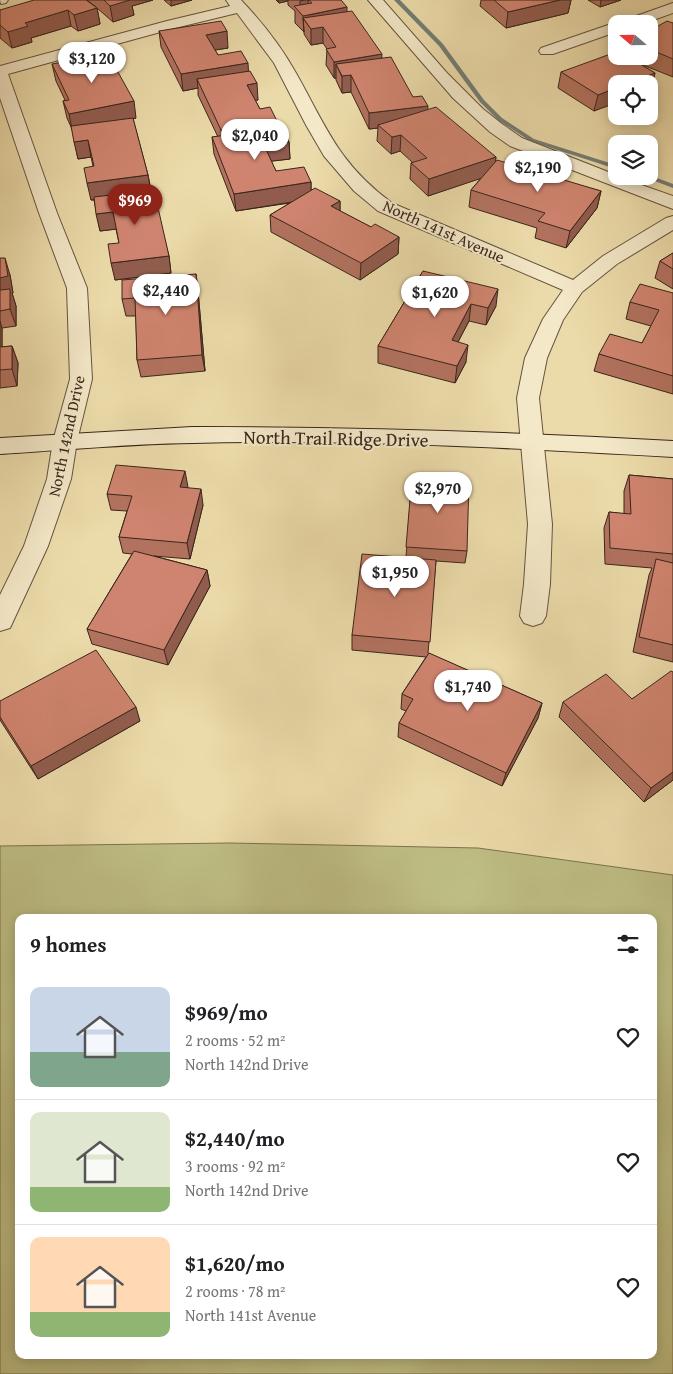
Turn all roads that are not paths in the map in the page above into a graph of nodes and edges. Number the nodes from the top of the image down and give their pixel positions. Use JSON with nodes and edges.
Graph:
{"nodes":[{"id":1,"x":375,"y":0,"type":"edge"},
{"id":2,"x":237,"y":4,"type":"edge"},
{"id":3,"x":673,"y":8,"type":"edge"},
{"id":4,"x":653,"y":15,"type":"edge"},
{"id":5,"x":608,"y":30,"type":"edge"},
{"id":6,"x":547,"y":51,"type":"dead end"},
{"id":7,"x":0,"y":72,"type":"edge"},
{"id":8,"x":673,"y":203,"type":"edge"},
{"id":9,"x":673,"y":222,"type":"edge"},
{"id":10,"x":574,"y":288,"type":"junction"},
{"id":11,"x":65,"y":441,"type":"junction"},
{"id":12,"x":533,"y":442,"type":"junction"},
{"id":13,"x":0,"y":446,"type":"edge"},
{"id":14,"x":673,"y":449,"type":"edge"},
{"id":15,"x":533,"y":616,"type":"dead end"},
{"id":16,"x":1,"y":621,"type":"edge"}],
"edges":[{"from":1,"to":8,"type":"street"},
{"from":2,"to":7,"type":"street"},
{"from":2,"to":10,"type":"street","name":"North 141st Avenue"},
{"from":3,"to":4,"type":"street"},
{"from":5,"to":6,"type":"street"},
{"from":7,"to":11,"type":"street","name":"North 142nd Drive"},
{"from":9,"to":10,"type":"street"},
{"from":10,"to":12,"type":"street"},
{"from":11,"to":12,"type":"street","name":"North Trail Ridge Drive"},
{"from":11,"to":13,"type":"street","name":"North Trail Ridge Drive"},
{"from":11,"to":16,"type":"street","name":"North 142nd Drive"},
{"from":12,"to":14,"type":"street","name":"North Trail Ridge Drive"},
{"from":12,"to":15,"type":"street"}]}
